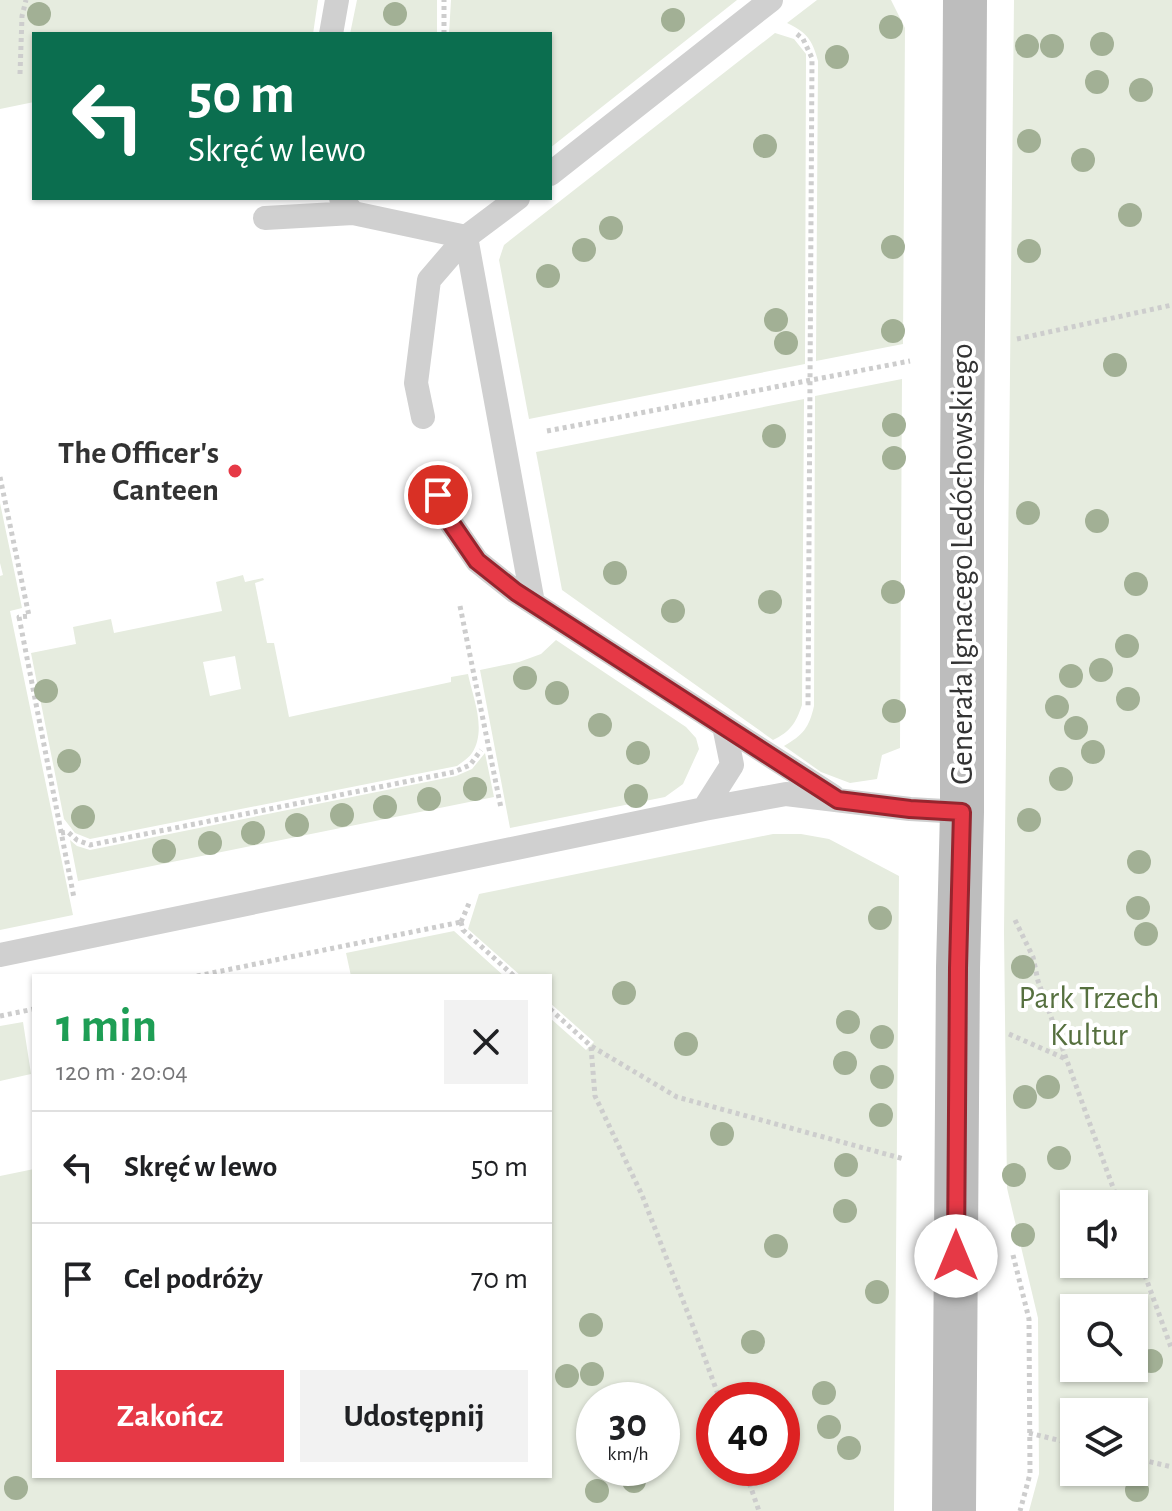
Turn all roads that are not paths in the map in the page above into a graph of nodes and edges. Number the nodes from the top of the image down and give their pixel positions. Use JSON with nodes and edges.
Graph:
{"nodes":[{"id":1,"x":337,"y":0,"type":"edge"},
{"id":2,"x":771,"y":0,"type":"edge"},
{"id":3,"x":965,"y":0,"type":"edge"},
{"id":4,"x":331,"y":32,"type":"edge"},
{"id":5,"x":552,"y":172,"type":"edge"},
{"id":6,"x":515,"y":200,"type":"edge"},
{"id":7,"x":347,"y":206,"type":"edge"},
{"id":8,"x":265,"y":218,"type":"dead end"},
{"id":9,"x":466,"y":237,"type":"junction"},
{"id":10,"x":423,"y":417,"type":"dead end"},
{"id":11,"x":438,"y":495,"type":"dead end"},
{"id":12,"x":533,"y":603,"type":"junction"},
{"id":13,"x":724,"y":726,"type":"junction"},
{"id":14,"x":838,"y":800,"type":"junction"},
{"id":15,"x":704,"y":809,"type":"junction"},
{"id":16,"x":962,"y":812,"type":"junction"},
{"id":17,"x":0,"y":955,"type":"edge"},
{"id":18,"x":954,"y":1511,"type":"edge"}],
"edges":[{"from":1,"to":4,"type":"lane"},
{"from":2,"to":5,"type":"lane"},
{"from":3,"to":16,"type":"street","name":"Generała Ignacego Ledóchowskiego"},
{"from":6,"to":9,"type":"lane"},
{"from":7,"to":8,"type":"lane"},
{"from":7,"to":9,"type":"lane"},
{"from":9,"to":10,"type":"lane"},
{"from":9,"to":12,"type":"lane"},
{"from":11,"to":12,"type":"lane"},
{"from":12,"to":13,"type":"lane"},
{"from":13,"to":14,"type":"lane"},
{"from":13,"to":15,"type":"lane"},
{"from":14,"to":15,"type":"lane"},
{"from":14,"to":16,"type":"lane"},
{"from":15,"to":17,"type":"lane"},
{"from":16,"to":18,"type":"street","name":"Generała Ignacego Ledóchowskiego"}]}
